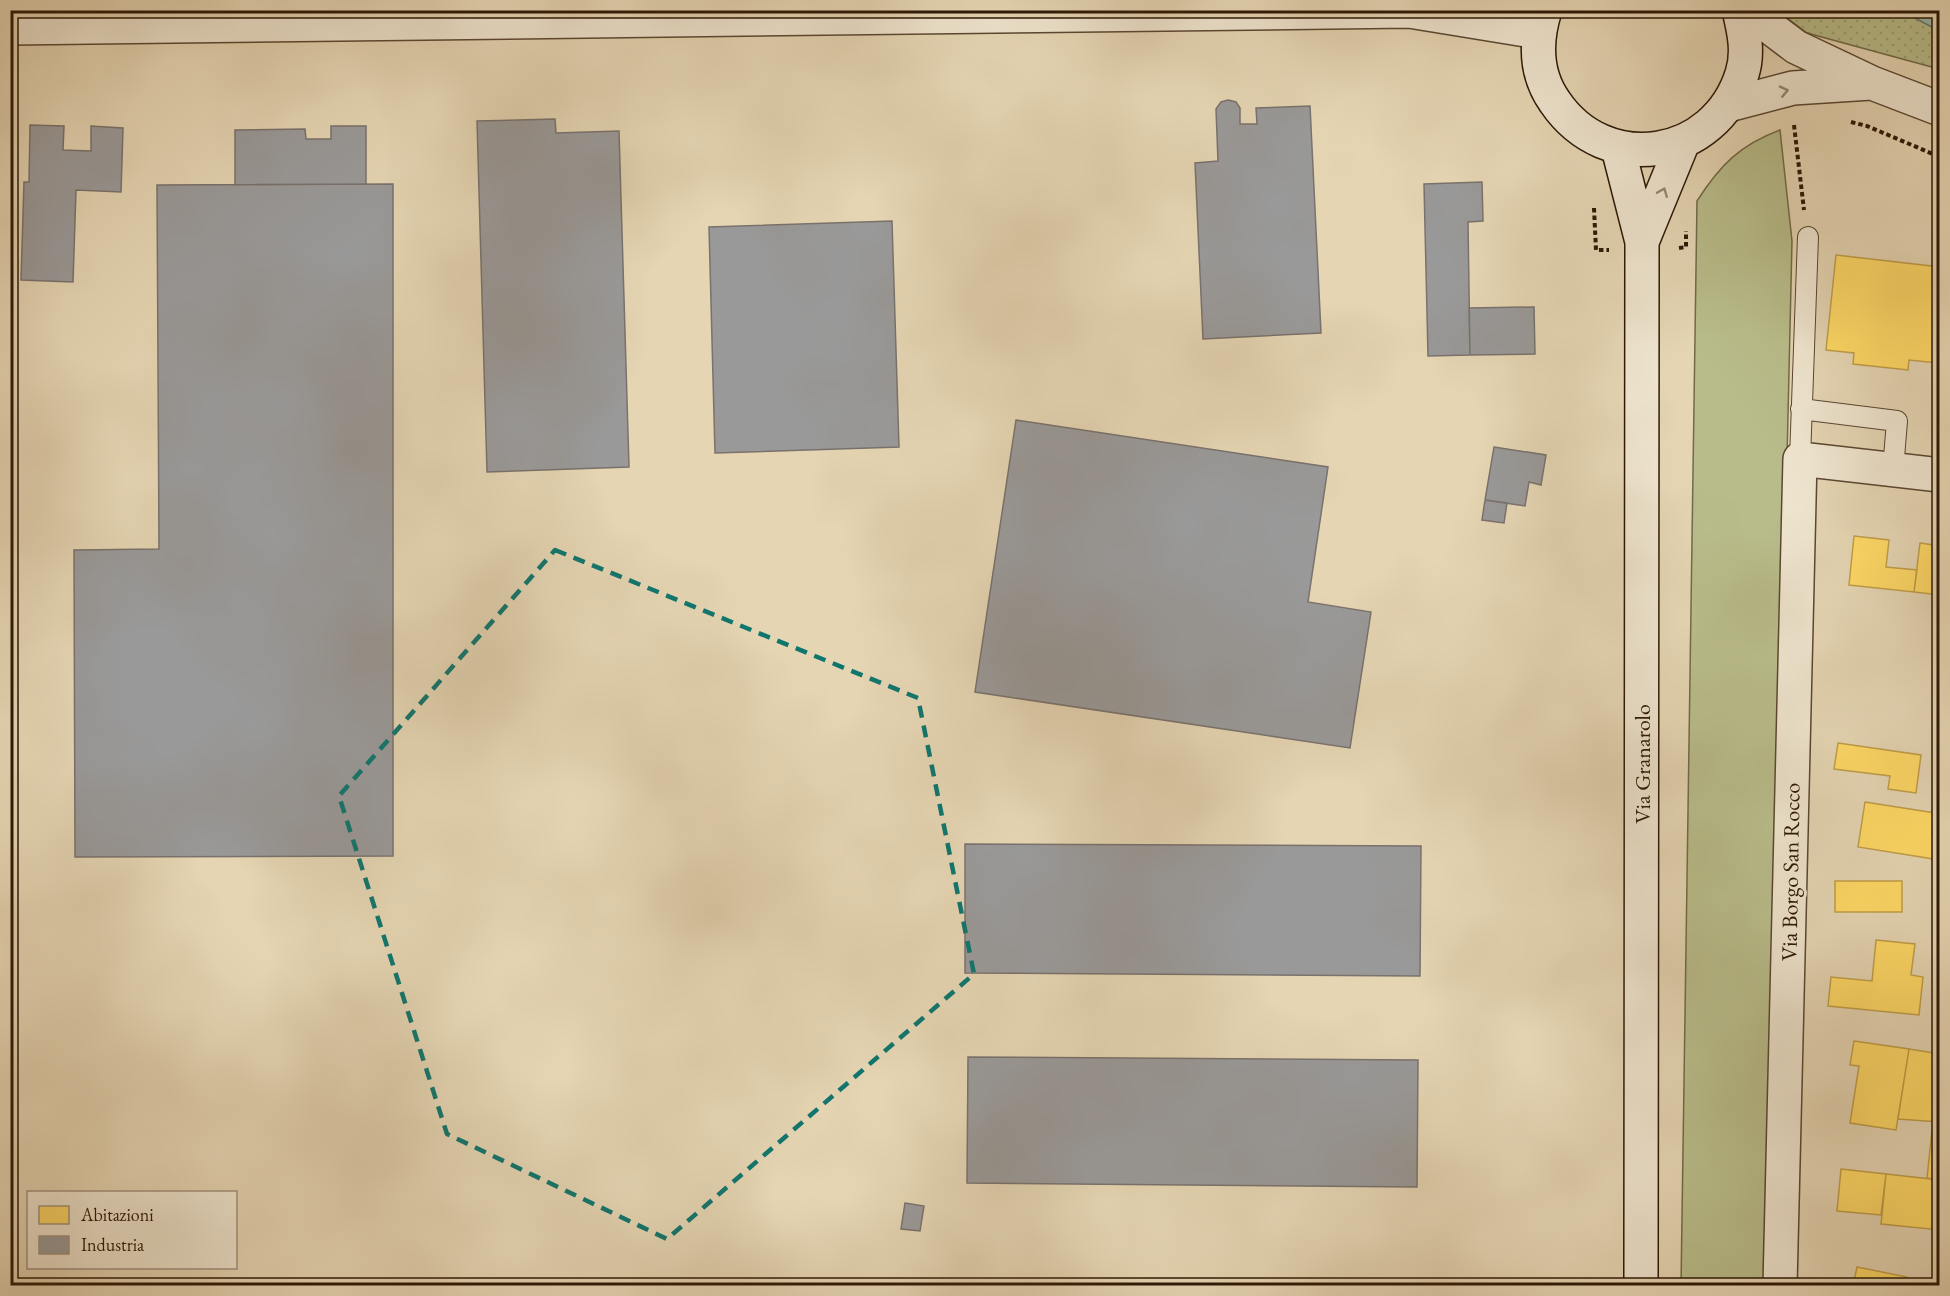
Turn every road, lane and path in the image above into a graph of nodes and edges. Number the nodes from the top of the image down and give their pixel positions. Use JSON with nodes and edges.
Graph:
{"nodes":[{"id":1,"x":1738,"y":10,"type":"edge"},
{"id":2,"x":1747,"y":10,"type":"edge"},
{"id":3,"x":1264,"y":12,"type":"edge"},
{"id":4,"x":1541,"y":21,"type":"edge"},
{"id":5,"x":10,"y":28,"type":"edge"},
{"id":6,"x":1872,"y":83,"type":"junction"},
{"id":7,"x":1728,"y":105,"type":"junction"},
{"id":8,"x":1940,"y":109,"type":"edge"},
{"id":9,"x":1794,"y":119,"type":"dead end"},
{"id":10,"x":1786,"y":121,"type":"dead end"},
{"id":11,"x":1845,"y":121,"type":"dead end"},
{"id":12,"x":1683,"y":142,"type":"junction"},
{"id":13,"x":1618,"y":148,"type":"junction"},
{"id":14,"x":1940,"y":157,"type":"edge"},
{"id":15,"x":1686,"y":221,"type":"dead end"},
{"id":16,"x":1808,"y":237,"type":"dead end"},
{"id":17,"x":1642,"y":242,"type":"junction"},
{"id":18,"x":1686,"y":247,"type":"dead end"},
{"id":19,"x":1801,"y":409,"type":"junction"},
{"id":20,"x":1800,"y":459,"type":"junction"},
{"id":21,"x":1893,"y":470,"type":"junction"},
{"id":22,"x":1940,"y":475,"type":"edge"},
{"id":23,"x":1641,"y":1286,"type":"edge"},
{"id":24,"x":1780,"y":1286,"type":"edge"}],
"edges":[{"from":1,"to":7,"type":"street"},
{"from":2,"to":6,"type":"street"},
{"from":3,"to":4,"type":"street"},
{"from":3,"to":5,"type":"street"},
{"from":4,"to":13,"type":"street"},
{"from":7,"to":6,"type":"street","one_way":true},
{"from":6,"to":8,"type":"street"},
{"from":7,"to":12,"type":"street"},
{"from":9,"to":10,"type":"path"},
{"from":11,"to":14,"type":"path"},
{"from":12,"to":13,"type":"street"},
{"from":17,"to":12,"type":"street","one_way":true},
{"from":13,"to":17,"type":"street"},
{"from":15,"to":18,"type":"path"},
{"from":16,"to":19,"type":"lane","name":"Via Borgo San Rocco"},
{"from":17,"to":23,"type":"street","name":"Via Granarolo"},
{"from":19,"to":20,"type":"lane","name":"Via Borgo San Rocco"},
{"from":19,"to":21,"type":"lane"},
{"from":20,"to":21,"type":"street"},
{"from":20,"to":24,"type":"street","name":"Via Borgo San Rocco"},
{"from":21,"to":22,"type":"street"}]}
